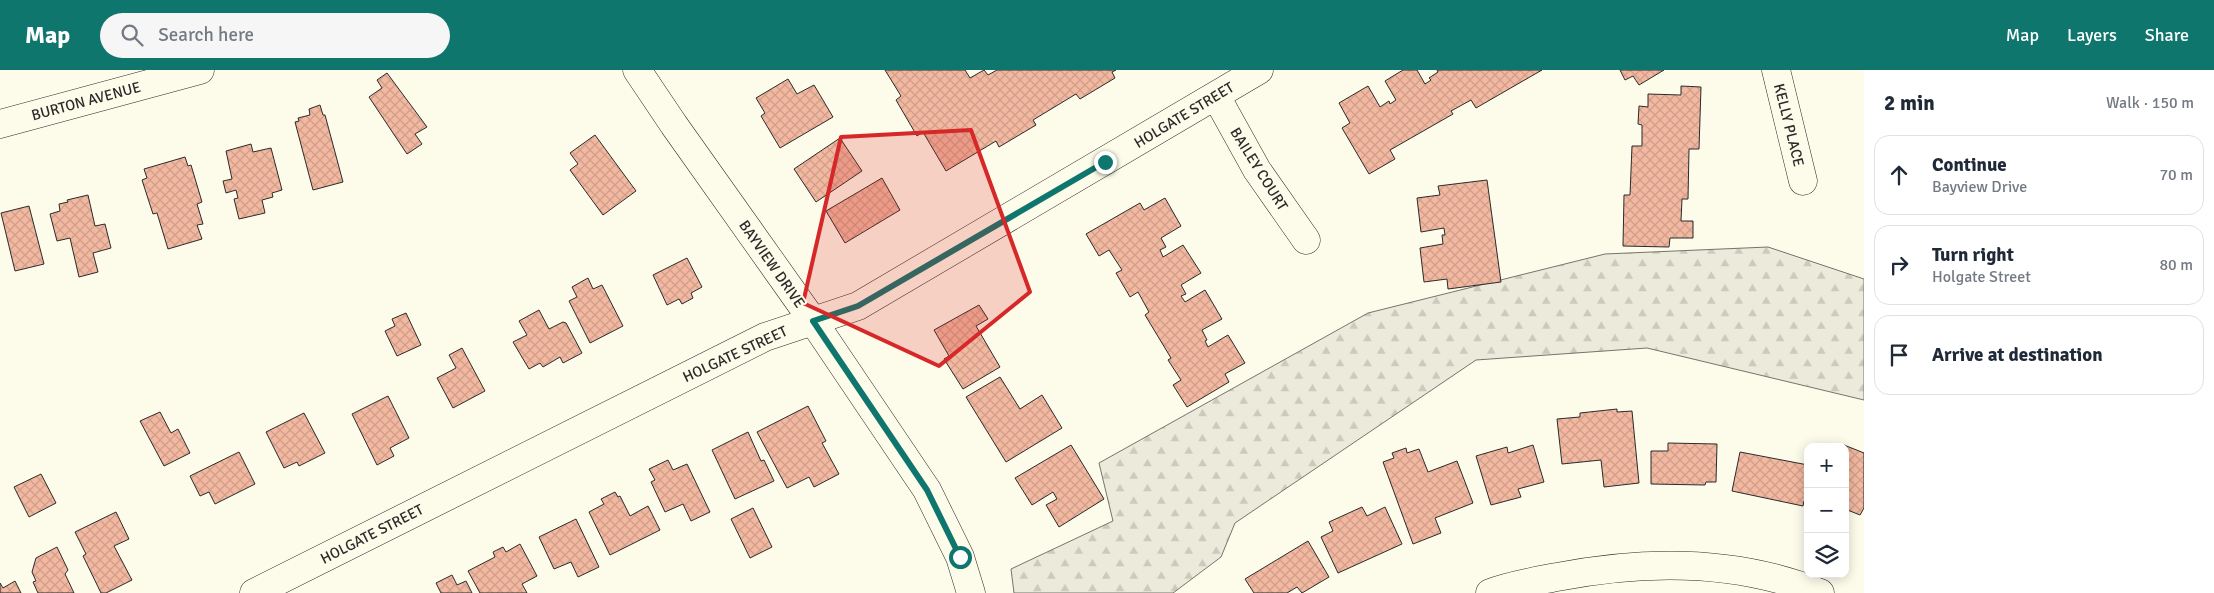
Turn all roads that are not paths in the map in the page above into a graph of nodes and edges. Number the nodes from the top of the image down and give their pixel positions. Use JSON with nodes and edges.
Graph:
{"nodes":[{"id":1,"x":200,"y":70,"type":"edge"},
{"id":2,"x":637,"y":70,"type":"edge"},
{"id":3,"x":1259,"y":70,"type":"edge"},
{"id":4,"x":1776,"y":70,"type":"edge"},
{"id":5,"x":1216,"y":96,"type":"junction"},
{"id":6,"x":0,"y":124,"type":"edge"},
{"id":7,"x":1803,"y":181,"type":"dead end"},
{"id":8,"x":1306,"y":240,"type":"dead end"},
{"id":9,"x":813,"y":321,"type":"junction"},
{"id":10,"x":254,"y":593,"type":"edge"},
{"id":11,"x":971,"y":593,"type":"edge"},
{"id":12,"x":1490,"y":593,"type":"edge"},
{"id":13,"x":1820,"y":593,"type":"edge"}],
"edges":[{"from":1,"to":6,"type":"street","name":"BURTON AVENUE"},
{"from":2,"to":9,"type":"street","name":"BAYVIEW DRIVE"},
{"from":3,"to":5,"type":"street","name":"HOLGATE STREET"},
{"from":4,"to":7,"type":"street","name":"KELLY PLACE"},
{"from":5,"to":8,"type":"street","name":"BAILEY COURT"},
{"from":5,"to":9,"type":"street","name":"HOLGATE STREET"},
{"from":9,"to":10,"type":"street","name":"HOLGATE STREET"},
{"from":9,"to":11,"type":"street","name":"BAYVIEW DRIVE"},
{"from":12,"to":13,"type":"street"}]}
